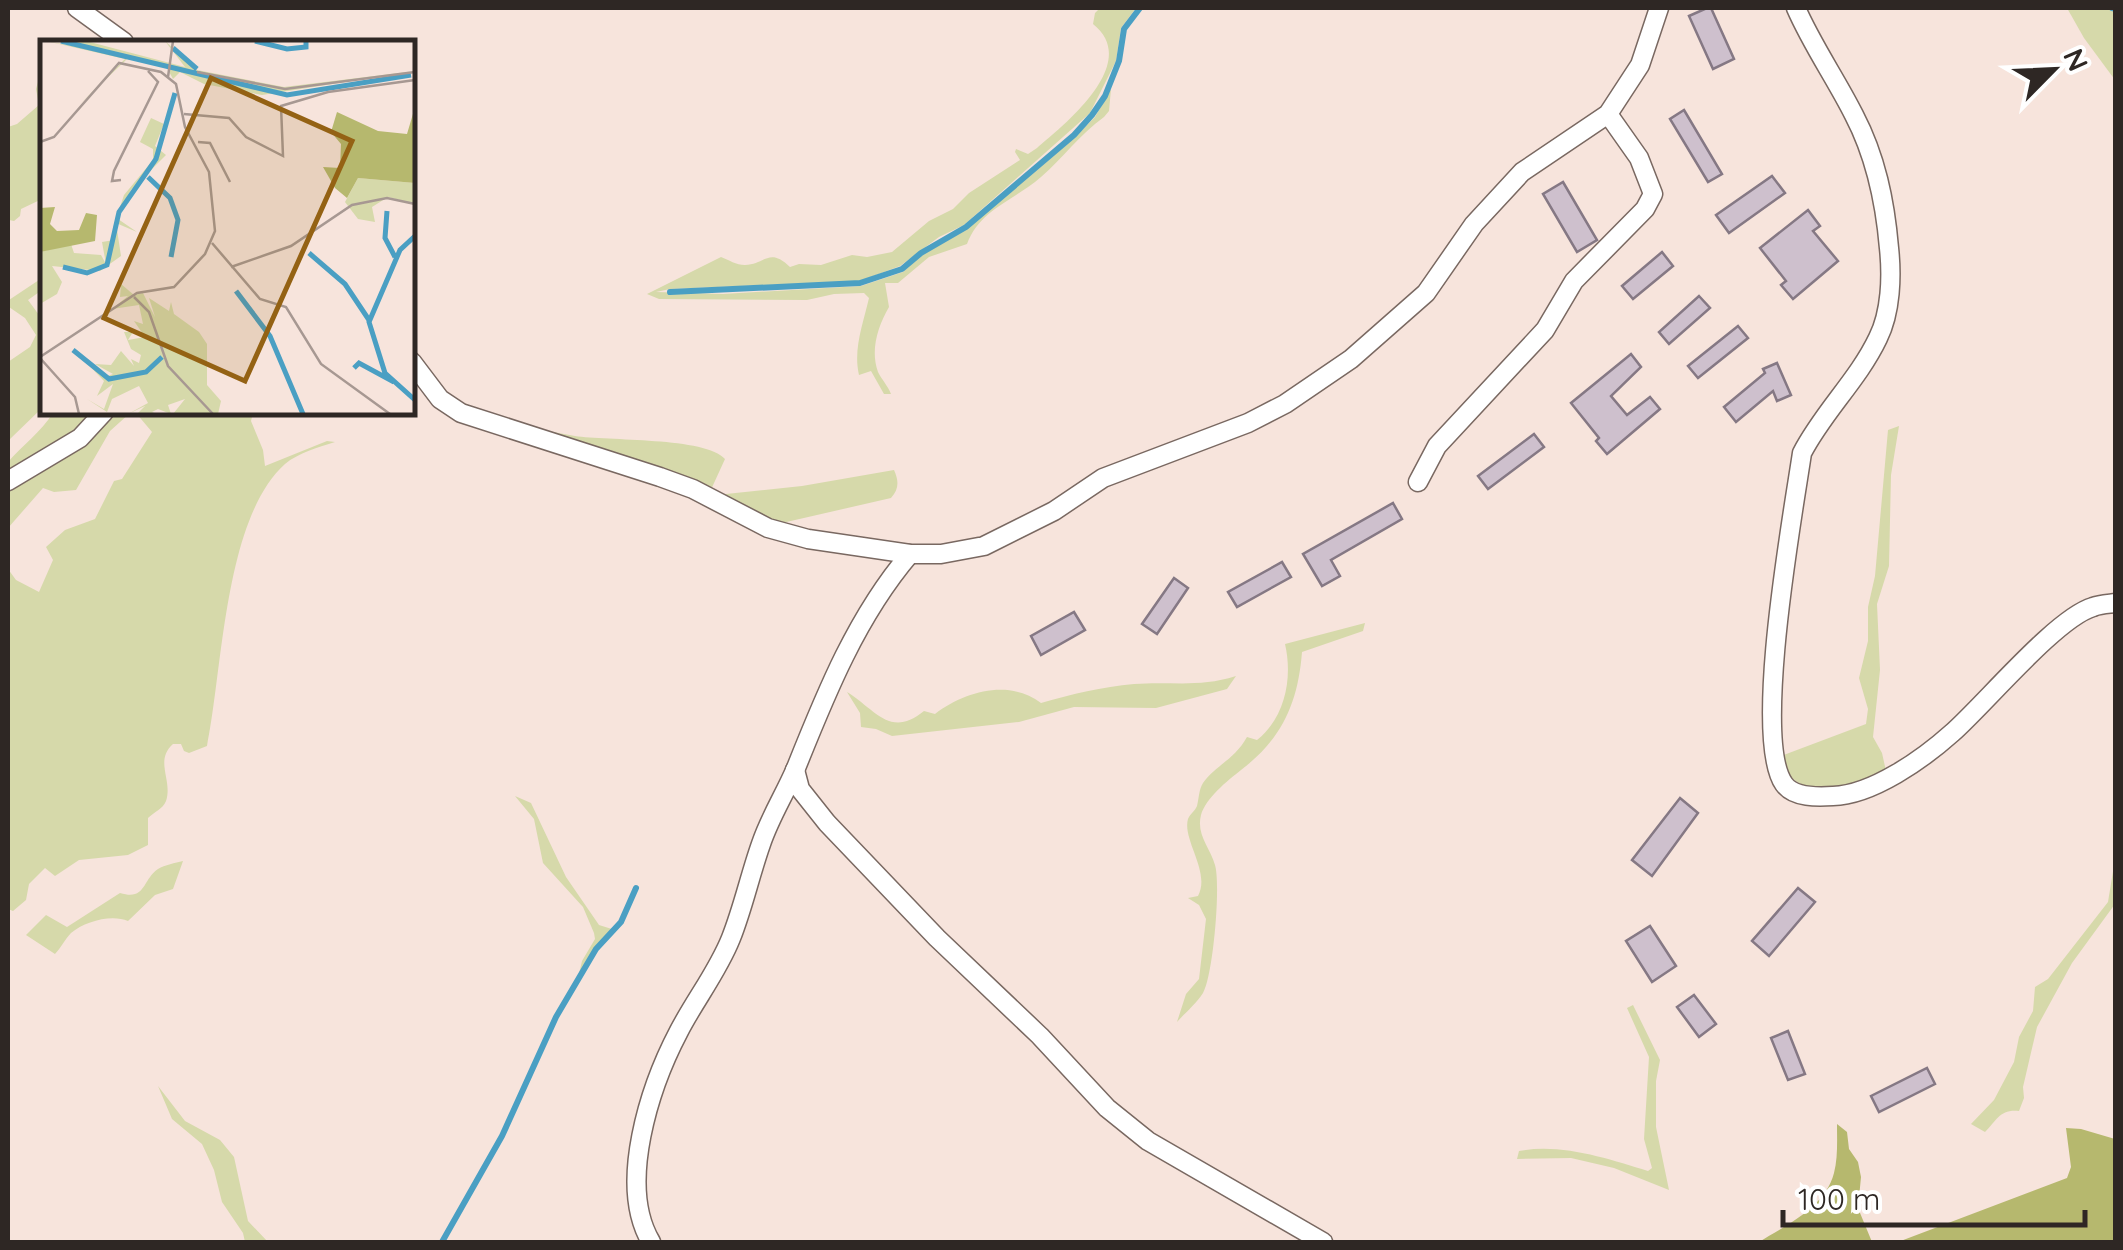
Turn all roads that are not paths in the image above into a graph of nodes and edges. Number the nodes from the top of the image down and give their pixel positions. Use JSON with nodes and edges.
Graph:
{"nodes":[{"id":1,"x":78,"y":8,"type":"edge"},
{"id":2,"x":1659,"y":8,"type":"edge"},
{"id":3,"x":1796,"y":8,"type":"edge"},
{"id":4,"x":121,"y":40,"type":"edge"},
{"id":5,"x":1608,"y":114,"type":"junction"},
{"id":6,"x":415,"y":366,"type":"edge"},
{"id":7,"x":101,"y":415,"type":"edge"},
{"id":8,"x":8,"y":481,"type":"edge"},
{"id":9,"x":1418,"y":482,"type":"dead end"},
{"id":10,"x":910,"y":554,"type":"junction"},
{"id":11,"x":2116,"y":603,"type":"edge"},
{"id":12,"x":795,"y":770,"type":"junction"},
{"id":13,"x":651,"y":1242,"type":"edge"},
{"id":14,"x":1323,"y":1242,"type":"edge"}],
"edges":[{"from":1,"to":4,"type":"street"},
{"from":2,"to":5,"type":"street"},
{"from":3,"to":11,"type":"street"},
{"from":5,"to":9,"type":"street"},
{"from":5,"to":10,"type":"street"},
{"from":6,"to":10,"type":"street"},
{"from":7,"to":8,"type":"street"},
{"from":10,"to":12,"type":"street"},
{"from":12,"to":13,"type":"street"},
{"from":12,"to":14,"type":"street"}]}
